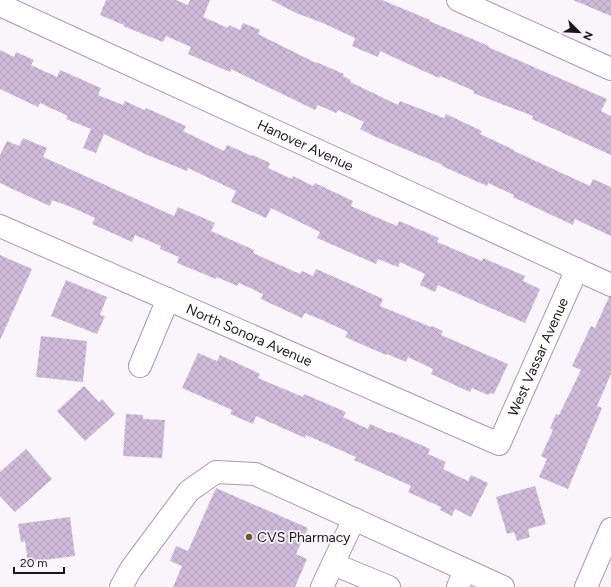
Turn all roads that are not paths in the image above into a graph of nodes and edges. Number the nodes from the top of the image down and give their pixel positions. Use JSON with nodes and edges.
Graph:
{"nodes":[{"id":1,"x":458,"y":0,"type":"edge"},
{"id":2,"x":0,"y":5,"type":"edge"},
{"id":3,"x":611,"y":70,"type":"edge"},
{"id":4,"x":0,"y":226,"type":"edge"},
{"id":5,"x":577,"y":269,"type":"junction"},
{"id":6,"x":611,"y":285,"type":"edge"},
{"id":7,"x":168,"y":299,"type":"junction"},
{"id":8,"x":140,"y":366,"type":"dead end"},
{"id":9,"x":499,"y":444,"type":"joint"},
{"id":10,"x":354,"y":519,"type":"junction"},
{"id":11,"x":611,"y":529,"type":"edge"},
{"id":12,"x":332,"y":564,"type":"junction"},
{"id":13,"x":462,"y":578,"type":"edge"},
{"id":14,"x":120,"y":587,"type":"edge"},
{"id":15,"x":322,"y":587,"type":"edge"},
{"id":16,"x":389,"y":587,"type":"edge"},
{"id":17,"x":502,"y":587,"type":"edge"},
{"id":18,"x":586,"y":587,"type":"edge"}],
"edges":[{"from":1,"to":3,"type":"street"},
{"from":2,"to":5,"type":"street","name":"Hanover Avenue"},
{"from":4,"to":7,"type":"street","name":"North Sonora Avenue"},
{"from":5,"to":6,"type":"street","name":"Hanover Avenue"},
{"from":5,"to":9,"type":"street","name":"West Vassar Avenue"},
{"from":7,"to":8,"type":"street"},
{"from":7,"to":9,"type":"street","name":"North Sonora Avenue"},
{"from":10,"to":12,"type":"street"},
{"from":10,"to":13,"type":"street"},
{"from":10,"to":14,"type":"street"},
{"from":11,"to":18,"type":"street"},
{"from":12,"to":15,"type":"street"},
{"from":12,"to":16,"type":"street"},
{"from":13,"to":17,"type":"street"}]}
